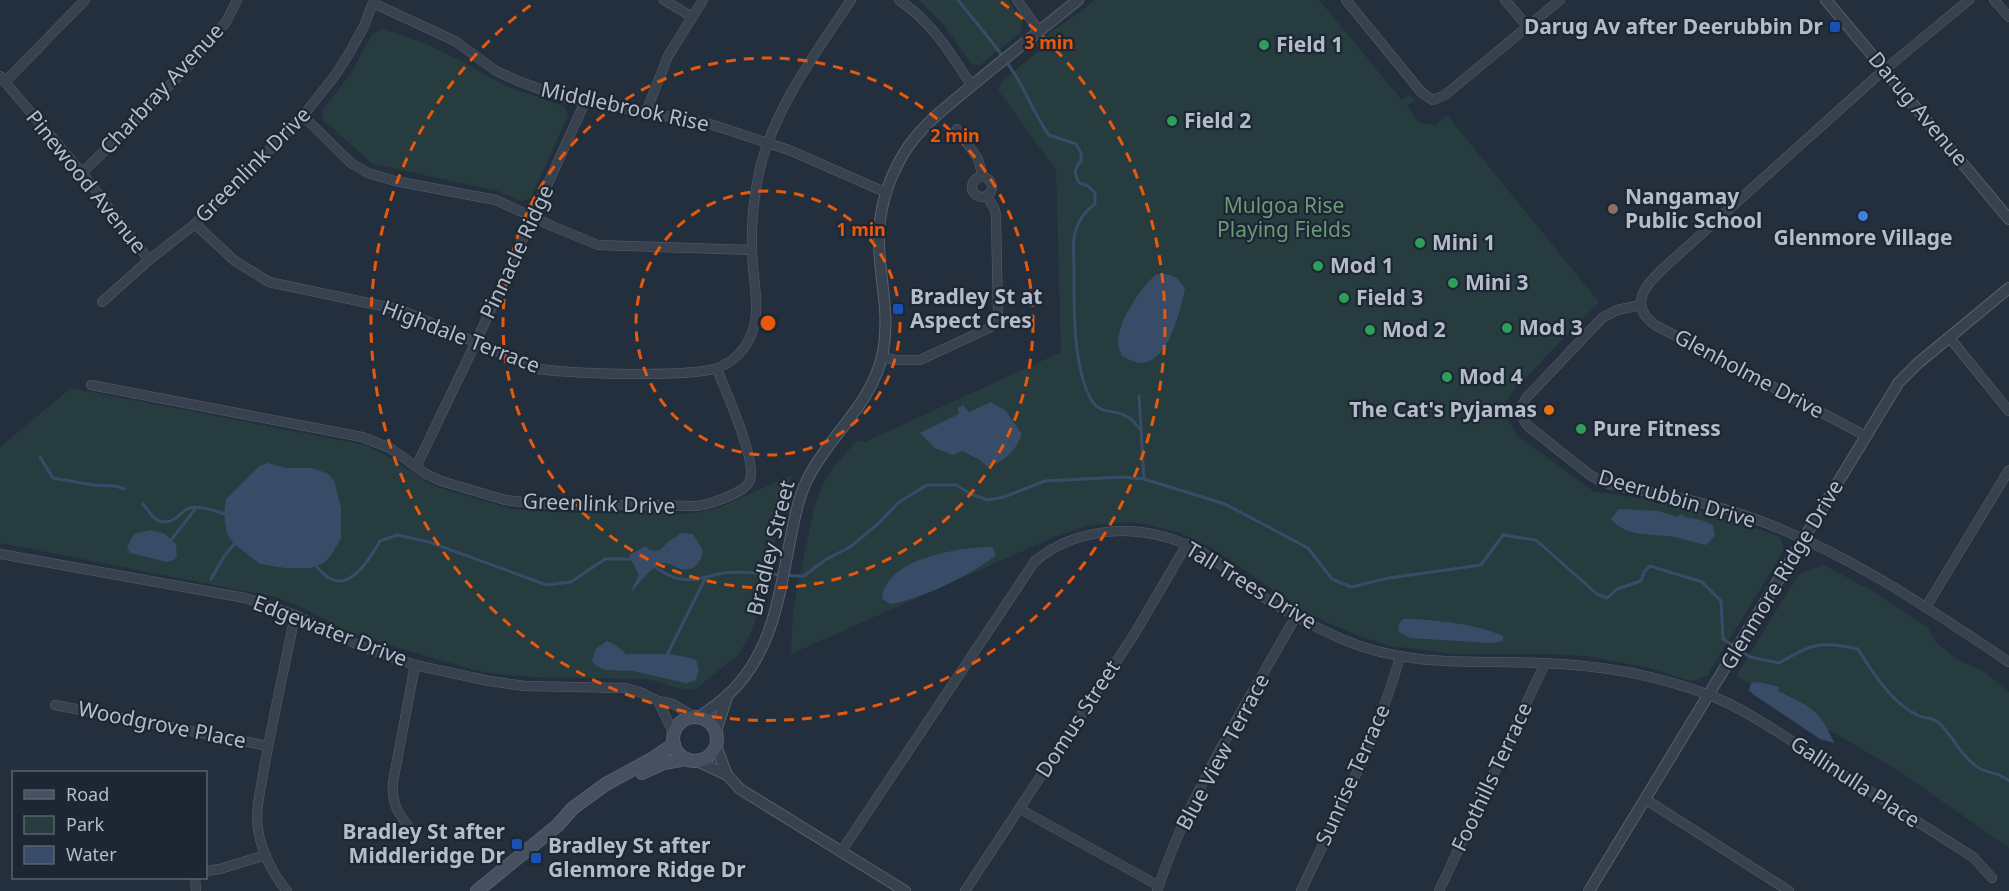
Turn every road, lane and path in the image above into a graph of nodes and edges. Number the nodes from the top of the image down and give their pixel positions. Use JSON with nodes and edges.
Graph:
{"nodes":[{"id":1,"x":85,"y":0,"type":"edge"},
{"id":2,"x":237,"y":0,"type":"edge"},
{"id":3,"x":664,"y":0,"type":"edge"},
{"id":4,"x":702,"y":0,"type":"edge"},
{"id":5,"x":851,"y":0,"type":"edge"},
{"id":6,"x":899,"y":0,"type":"edge"},
{"id":7,"x":1017,"y":0,"type":"edge"},
{"id":8,"x":1078,"y":0,"type":"edge"},
{"id":9,"x":1346,"y":0,"type":"edge"},
{"id":10,"x":1505,"y":0,"type":"edge"},
{"id":11,"x":1560,"y":0,"type":"edge"},
{"id":12,"x":1826,"y":0,"type":"edge"},
{"id":13,"x":1969,"y":0,"type":"edge"},
{"id":14,"x":1994,"y":0,"type":"edge"},
{"id":15,"x":373,"y":2,"type":"edge"},
{"id":16,"x":692,"y":17,"type":"junction"},
{"id":17,"x":2009,"y":18,"type":"edge"},
{"id":18,"x":1528,"y":27,"type":"junction"},
{"id":19,"x":1039,"y":31,"type":"junction"},
{"id":20,"x":1884,"y":70,"type":"junction"},
{"id":21,"x":2,"y":79,"type":"edge"},
{"id":22,"x":972,"y":86,"type":"junction"},
{"id":23,"x":585,"y":102,"type":"junction"},
{"id":24,"x":646,"y":112,"type":"junction"},
{"id":25,"x":303,"y":116,"type":"junction"},
{"id":26,"x":957,"y":129,"type":"dead end"},
{"id":27,"x":768,"y":142,"type":"junction"},
{"id":28,"x":82,"y":173,"type":"junction"},
{"id":29,"x":982,"y":177,"type":"junction"},
{"id":30,"x":887,"y":193,"type":"junction"},
{"id":31,"x":987,"y":196,"type":"junction"},
{"id":32,"x":533,"y":217,"type":"junction"},
{"id":33,"x":2009,"y":219,"type":"edge"},
{"id":34,"x":195,"y":224,"type":"junction"},
{"id":35,"x":752,"y":250,"type":"junction"},
{"id":36,"x":149,"y":260,"type":"junction"},
{"id":37,"x":2009,"y":288,"type":"edge"},
{"id":38,"x":102,"y":302,"type":"dead end"},
{"id":39,"x":1641,"y":305,"type":"junction"},
{"id":40,"x":1949,"y":337,"type":"junction"},
{"id":41,"x":476,"y":342,"type":"junction"},
{"id":42,"x":882,"y":357,"type":"junction"},
{"id":43,"x":717,"y":369,"type":"junction"},
{"id":44,"x":91,"y":385,"type":"dead end"},
{"id":45,"x":2009,"y":411,"type":"edge"},
{"id":46,"x":1866,"y":436,"type":"junction"},
{"id":47,"x":416,"y":467,"type":"junction"},
{"id":48,"x":2009,"y":470,"type":"edge"},
{"id":49,"x":1805,"y":538,"type":"junction"},
{"id":50,"x":1186,"y":544,"type":"junction"},
{"id":51,"x":0,"y":554,"type":"edge"},
{"id":52,"x":1926,"y":607,"type":"junction"},
{"id":53,"x":295,"y":615,"type":"junction"},
{"id":54,"x":1296,"y":616,"type":"junction"},
{"id":55,"x":1400,"y":657,"type":"junction"},
{"id":56,"x":2009,"y":662,"type":"edge"},
{"id":57,"x":1545,"y":663,"type":"junction"},
{"id":58,"x":416,"y":665,"type":"junction"},
{"id":59,"x":728,"y":694,"type":"junction"},
{"id":60,"x":1709,"y":694,"type":"junction"},
{"id":61,"x":658,"y":701,"type":"junction"},
{"id":62,"x":55,"y":705,"type":"dead end"},
{"id":63,"x":697,"y":717,"type":"junction"},
{"id":64,"x":716,"y":731,"type":"junction"},
{"id":65,"x":674,"y":739,"type":"junction"},
{"id":66,"x":268,"y":746,"type":"junction"},
{"id":67,"x":717,"y":746,"type":"junction"},
{"id":68,"x":692,"y":760,"type":"junction"},
{"id":69,"x":728,"y":775,"type":"junction"},
{"id":70,"x":1646,"y":799,"type":"junction"},
{"id":71,"x":1020,"y":809,"type":"junction"},
{"id":72,"x":558,"y":825,"type":"junction"},
{"id":73,"x":413,"y":833,"type":"dead end"},
{"id":74,"x":841,"y":852,"type":"junction"},
{"id":75,"x":266,"y":855,"type":"junction"},
{"id":76,"x":207,"y":871,"type":"edge"},
{"id":77,"x":1992,"y":878,"type":"dead end"},
{"id":78,"x":1158,"y":889,"type":"edge"},
{"id":79,"x":287,"y":891,"type":"edge"},
{"id":80,"x":477,"y":891,"type":"edge"},
{"id":81,"x":905,"y":891,"type":"edge"},
{"id":82,"x":965,"y":891,"type":"edge"},
{"id":83,"x":1301,"y":891,"type":"edge"},
{"id":84,"x":1439,"y":891,"type":"edge"},
{"id":85,"x":1589,"y":891,"type":"edge"},
{"id":86,"x":1789,"y":891,"type":"edge"}],
"edges":[{"from":1,"to":21,"type":"street"},
{"from":2,"to":28,"type":"street","name":"Charbray Avenue"},
{"from":3,"to":16,"type":"street"},
{"from":4,"to":16,"type":"street"},
{"from":5,"to":27,"type":"street"},
{"from":6,"to":22,"type":"street"},
{"from":7,"to":19,"type":"street"},
{"from":8,"to":19,"type":"street","name":"Bradley Street"},
{"from":9,"to":18,"type":"street"},
{"from":10,"to":18,"type":"street"},
{"from":11,"to":18,"type":"street"},
{"from":12,"to":20,"type":"street","name":"Darug Avenue"},
{"from":13,"to":20,"type":"street"},
{"from":14,"to":17,"type":"street"},
{"from":15,"to":23,"type":"street","name":"Middlebrook Rise"},
{"from":15,"to":25,"type":"street","name":"Greenlink Drive"},
{"from":16,"to":24,"type":"street"},
{"from":19,"to":22,"type":"street","name":"Bradley Street"},
{"from":20,"to":33,"type":"street","name":"Darug Avenue"},
{"from":20,"to":39,"type":"street"},
{"from":21,"to":28,"type":"street","name":"Pinewood Avenue"},
{"from":22,"to":30,"type":"street","name":"Bradley Street"},
{"from":23,"to":24,"type":"street","name":"Middlebrook Rise"},
{"from":23,"to":32,"type":"street","name":"Pinnacle Ridge"},
{"from":24,"to":27,"type":"street","name":"Middlebrook Rise"},
{"from":25,"to":32,"type":"street"},
{"from":25,"to":34,"type":"street","name":"Greenlink Drive"},
{"from":26,"to":29,"type":"street"},
{"from":27,"to":30,"type":"street","name":"Middlebrook Rise"},
{"from":27,"to":35,"type":"street"},
{"from":28,"to":36,"type":"street","name":"Pinewood Avenue"},
{"from":29,"to":31,"type":"street"},
{"from":29,"to":31,"type":"street"},
{"from":30,"to":42,"type":"street","name":"Bradley Street"},
{"from":31,"to":42,"type":"street"},
{"from":32,"to":35,"type":"street"},
{"from":32,"to":41,"type":"street","name":"Pinnacle Ridge"},
{"from":34,"to":36,"type":"street","name":"Greenlink Drive"},
{"from":34,"to":41,"type":"street","name":"Highdale Terrace"},
{"from":35,"to":43,"type":"street"},
{"from":36,"to":38,"type":"street","name":"Greenlink Drive"},
{"from":37,"to":40,"type":"street","name":"Glenmore Ridge Drive"},
{"from":39,"to":46,"type":"street","name":"Glenholme Drive"},
{"from":39,"to":49,"type":"street","name":"Deerubbin Drive"},
{"from":40,"to":45,"type":"street"},
{"from":40,"to":46,"type":"street","name":"Glenmore Ridge Drive"},
{"from":41,"to":43,"type":"street","name":"Highdale Terrace"},
{"from":41,"to":47,"type":"street","name":"Pinnacle Ridge"},
{"from":42,"to":59,"type":"street","name":"Bradley Street"},
{"from":43,"to":47,"type":"street","name":"Greenlink Drive"},
{"from":44,"to":47,"type":"street","name":"Greenlink Drive"},
{"from":46,"to":49,"type":"street","name":"Glenmore Ridge Drive"},
{"from":48,"to":52,"type":"street"},
{"from":49,"to":52,"type":"street","name":"Deerubbin Drive"},
{"from":49,"to":60,"type":"street","name":"Glenmore Ridge Drive"},
{"from":50,"to":54,"type":"street","name":"Tall Trees Drive"},
{"from":50,"to":71,"type":"street","name":"Domus Street"},
{"from":50,"to":74,"type":"street","name":"Tall Trees Drive"},
{"from":51,"to":53,"type":"street","name":"Edgewater Drive"},
{"from":52,"to":56,"type":"street","name":"Deerubbin Drive"},
{"from":53,"to":58,"type":"street","name":"Edgewater Drive"},
{"from":53,"to":66,"type":"street"},
{"from":54,"to":55,"type":"street","name":"Tall Trees Drive"},
{"from":54,"to":78,"type":"street","name":"Blue View Terrace"},
{"from":55,"to":57,"type":"street","name":"Tall Trees Drive"},
{"from":55,"to":83,"type":"street","name":"Sunrise Terrace"},
{"from":57,"to":60,"type":"street","name":"Tall Trees Drive"},
{"from":57,"to":84,"type":"street","name":"Foothills Terrace"},
{"from":58,"to":61,"type":"street","name":"Edgewater Drive"},
{"from":58,"to":73,"type":"street"},
{"from":59,"to":63,"type":"street","name":"Bradley Street"},
{"from":59,"to":64,"type":"street","name":"Bradley Street"},
{"from":60,"to":70,"type":"street","name":"Glenmore Ridge Drive"},
{"from":60,"to":77,"type":"street","name":"Gallinulla Place"},
{"from":61,"to":63,"type":"street","name":"Edgewater Drive"},
{"from":61,"to":65,"type":"street"},
{"from":62,"to":66,"type":"street","name":"Woodgrove Place"},
{"from":63,"to":64,"type":"main road"},
{"from":63,"to":65,"type":"main road"},
{"from":64,"to":67,"type":"main road"},
{"from":65,"to":68,"type":"main road"},
{"from":65,"to":72,"type":"main road"},
{"from":66,"to":75,"type":"street"},
{"from":67,"to":68,"type":"main road"},
{"from":67,"to":69,"type":"street"},
{"from":68,"to":69,"type":"street"},
{"from":68,"to":72,"type":"main road"},
{"from":69,"to":74,"type":"street"},
{"from":70,"to":85,"type":"street","name":"Glenmore Ridge Drive"},
{"from":70,"to":86,"type":"street"},
{"from":71,"to":78,"type":"street"},
{"from":71,"to":82,"type":"street","name":"Domus Street"},
{"from":72,"to":80,"type":"main road"},
{"from":74,"to":81,"type":"street"},
{"from":75,"to":76,"type":"street"},
{"from":75,"to":79,"type":"street"}]}
